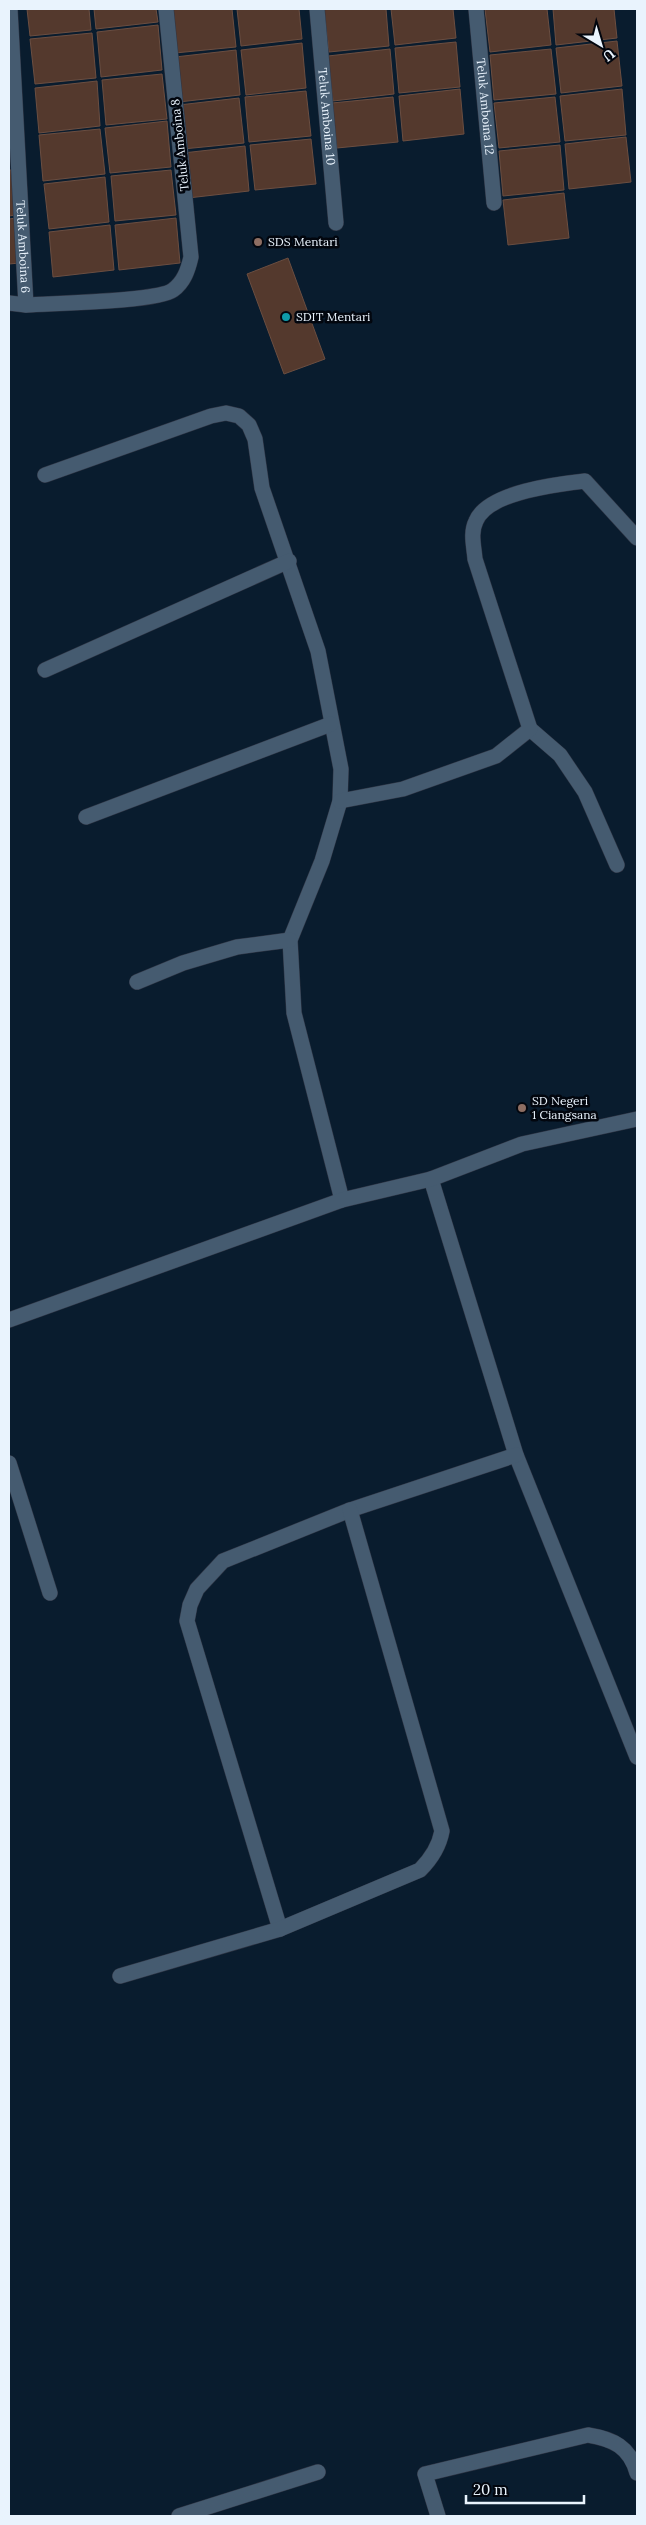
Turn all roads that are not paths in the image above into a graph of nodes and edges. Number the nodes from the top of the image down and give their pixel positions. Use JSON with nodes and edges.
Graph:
{"nodes":[{"id":1,"x":10,"y":9,"type":"edge"},
{"id":2,"x":166,"y":9,"type":"edge"},
{"id":3,"x":317,"y":9,"type":"edge"},
{"id":4,"x":476,"y":9,"type":"edge"},
{"id":5,"x":494,"y":203,"type":"dead end"},
{"id":6,"x":336,"y":223,"type":"dead end"},
{"id":7,"x":9,"y":303,"type":"edge"},
{"id":8,"x":26,"y":305,"type":"junction"},
{"id":9,"x":45,"y":475,"type":"dead end"},
{"id":10,"x":637,"y":538,"type":"edge"},
{"id":11,"x":289,"y":561,"type":"junction"},
{"id":12,"x":45,"y":670,"type":"dead end"},
{"id":13,"x":331,"y":724,"type":"junction"},
{"id":14,"x":530,"y":729,"type":"junction"},
{"id":15,"x":340,"y":801,"type":"junction"},
{"id":16,"x":86,"y":817,"type":"dead end"},
{"id":17,"x":617,"y":865,"type":"dead end"},
{"id":18,"x":290,"y":940,"type":"junction"},
{"id":19,"x":137,"y":982,"type":"dead end"},
{"id":20,"x":637,"y":1119,"type":"edge"},
{"id":21,"x":431,"y":1178,"type":"junction"},
{"id":22,"x":342,"y":1200,"type":"junction"},
{"id":23,"x":9,"y":1320,"type":"edge"},
{"id":24,"x":516,"y":1456,"type":"junction"},
{"id":25,"x":9,"y":1463,"type":"edge"},
{"id":26,"x":350,"y":1510,"type":"junction"},
{"id":27,"x":50,"y":1593,"type":"dead end"},
{"id":28,"x":637,"y":1757,"type":"edge"},
{"id":29,"x":280,"y":1929,"type":"junction"},
{"id":30,"x":120,"y":1976,"type":"dead end"},
{"id":31,"x":318,"y":2472,"type":"dead end"},
{"id":32,"x":637,"y":2473,"type":"edge"},
{"id":33,"x":178,"y":2516,"type":"edge"},
{"id":34,"x":438,"y":2516,"type":"edge"}],
"edges":[{"from":1,"to":8,"type":"street","name":"Teluk Amboina 6"},
{"from":2,"to":8,"type":"street","name":"Teluk Amboina 8"},
{"from":3,"to":6,"type":"street","name":"Teluk Amboina 10"},
{"from":4,"to":5,"type":"street","name":"Teluk Amboina 12"},
{"from":7,"to":8,"type":"street"},
{"from":9,"to":11,"type":"street"},
{"from":10,"to":14,"type":"street"},
{"from":11,"to":12,"type":"street"},
{"from":11,"to":13,"type":"street"},
{"from":13,"to":15,"type":"street"},
{"from":13,"to":16,"type":"street"},
{"from":14,"to":15,"type":"street"},
{"from":14,"to":17,"type":"street"},
{"from":15,"to":18,"type":"street"},
{"from":18,"to":19,"type":"street"},
{"from":18,"to":22,"type":"street"},
{"from":20,"to":21,"type":"street"},
{"from":21,"to":22,"type":"street"},
{"from":21,"to":24,"type":"street"},
{"from":22,"to":23,"type":"street"},
{"from":24,"to":26,"type":"street"},
{"from":24,"to":28,"type":"street"},
{"from":25,"to":27,"type":"street"},
{"from":26,"to":29,"type":"street"},
{"from":26,"to":29,"type":"street"},
{"from":29,"to":30,"type":"street"},
{"from":31,"to":33,"type":"street"},
{"from":32,"to":34,"type":"street"}]}
